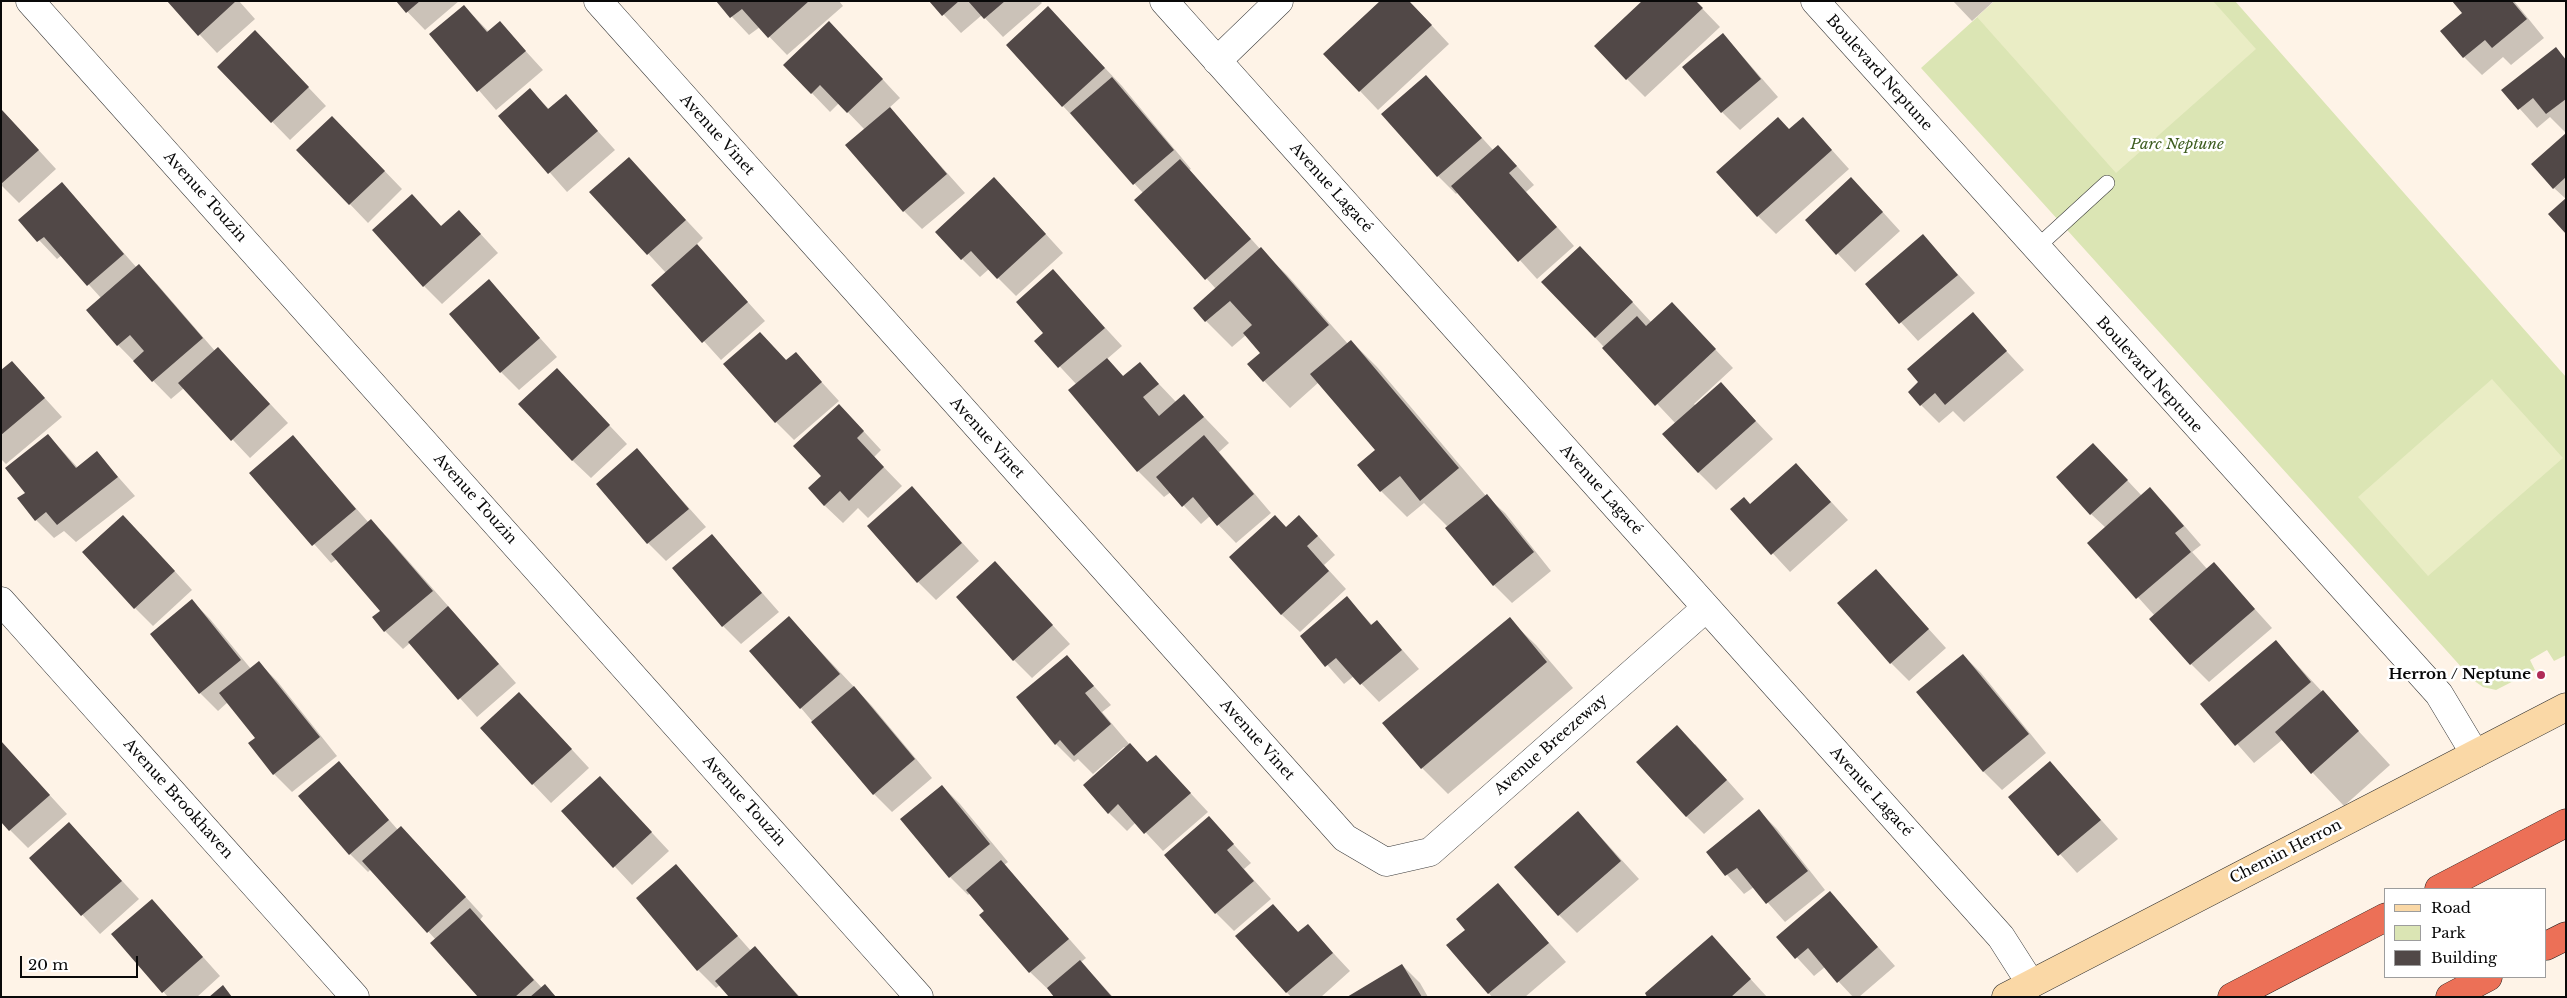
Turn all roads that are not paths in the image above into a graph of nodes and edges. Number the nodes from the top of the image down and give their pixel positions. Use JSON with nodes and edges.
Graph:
{"nodes":[{"id":1,"x":30,"y":1,"type":"edge"},
{"id":2,"x":598,"y":1,"type":"edge"},
{"id":3,"x":1164,"y":1,"type":"edge"},
{"id":4,"x":1279,"y":1,"type":"edge"},
{"id":5,"x":1815,"y":1,"type":"edge"},
{"id":6,"x":1217,"y":60,"type":"junction"},
{"id":7,"x":2107,"y":183,"type":"dead end"},
{"id":8,"x":2035,"y":249,"type":"junction"},
{"id":9,"x":1,"y":601,"type":"edge"},
{"id":10,"x":1706,"y":608,"type":"junction"},
{"id":11,"x":2566,"y":707,"type":"edge"},
{"id":12,"x":2475,"y":754,"type":"junction"},
{"id":13,"x":2566,"y":823,"type":"edge"},
{"id":14,"x":1386,"y":862,"type":"joint"},
{"id":15,"x":2441,"y":888,"type":"edge"},
{"id":16,"x":2384,"y":918,"type":"edge"},
{"id":17,"x":2566,"y":936,"type":"edge"},
{"id":18,"x":2547,"y":946,"type":"edge"},
{"id":19,"x":2486,"y":978,"type":"edge"},
{"id":20,"x":2031,"y":984,"type":"junction"},
{"id":21,"x":355,"y":997,"type":"edge"},
{"id":22,"x":919,"y":997,"type":"edge"},
{"id":23,"x":2006,"y":997,"type":"edge"},
{"id":24,"x":2232,"y":997,"type":"edge"},
{"id":25,"x":2450,"y":997,"type":"edge"}],
"edges":[{"from":1,"to":22,"type":"street","name":"Avenue Touzin"},
{"from":2,"to":14,"type":"street","name":"Avenue Vinet"},
{"from":3,"to":6,"type":"street","name":"Avenue Lagacé"},
{"from":4,"to":6,"type":"street"},
{"from":5,"to":8,"type":"street","name":"Boulevard Neptune"},
{"from":6,"to":10,"type":"street","name":"Avenue Lagacé"},
{"from":7,"to":8,"type":"lane"},
{"from":8,"to":12,"type":"street","name":"Boulevard Neptune"},
{"from":9,"to":21,"type":"street","name":"Avenue Brookhaven"},
{"from":10,"to":14,"type":"street","name":"Avenue Breezeway"},
{"from":10,"to":20,"type":"street","name":"Avenue Lagacé"},
{"from":11,"to":12,"type":"main road","name":"Chemin Herron"},
{"from":12,"to":20,"type":"main road","name":"Chemin Herron"},
{"from":13,"to":15,"type":"highway"},
{"from":16,"to":24,"type":"highway"},
{"from":17,"to":18,"type":"highway"},
{"from":19,"to":25,"type":"highway"},
{"from":20,"to":23,"type":"main road","name":"Chemin Herron"}]}
